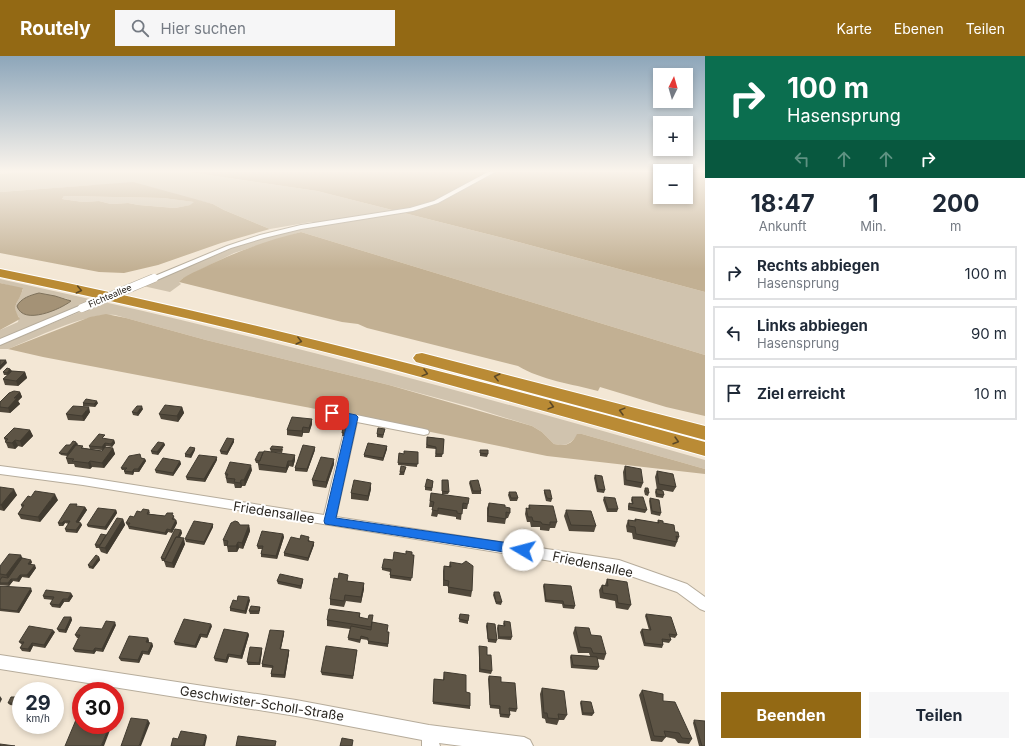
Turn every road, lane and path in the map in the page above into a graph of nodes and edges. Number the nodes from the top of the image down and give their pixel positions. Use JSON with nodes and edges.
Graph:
{"nodes":[{"id":1,"x":429,"y":204,"type":"edge"},
{"id":2,"x":0,"y":263,"type":"edge"},
{"id":3,"x":0,"y":273,"type":"edge"},
{"id":4,"x":0,"y":342,"type":"edge"},
{"id":5,"x":332,"y":413,"type":"dead end"},
{"id":6,"x":353,"y":417,"type":"junction"},
{"id":7,"x":424,"y":432,"type":"dead end"},
{"id":8,"x":705,"y":433,"type":"edge"},
{"id":9,"x":705,"y":449,"type":"edge"},
{"id":10,"x":0,"y":470,"type":"edge"},
{"id":11,"x":329,"y":521,"type":"junction"},
{"id":12,"x":705,"y":605,"type":"edge"},
{"id":13,"x":0,"y":662,"type":"edge"},
{"id":14,"x":430,"y":739,"type":"edge"},
{"id":15,"x":524,"y":746,"type":"edge"}],
"edges":[{"from":1,"to":4,"type":"street","name":"Fichteallee","bridge":true},
{"from":8,"to":2,"type":"highway","one_way":true},
{"from":3,"to":9,"type":"highway","one_way":true},
{"from":5,"to":6,"type":"street"},
{"from":6,"to":7,"type":"street"},
{"from":6,"to":11,"type":"street"},
{"from":10,"to":11,"type":"street","name":"Friedensallee"},
{"from":11,"to":12,"type":"street","name":"Friedensallee"},
{"from":13,"to":14,"type":"street","name":"Geschwister-Scholl-Straße"},
{"from":14,"to":15,"type":"street","name":"Geschwister-Scholl-Straße"}]}
